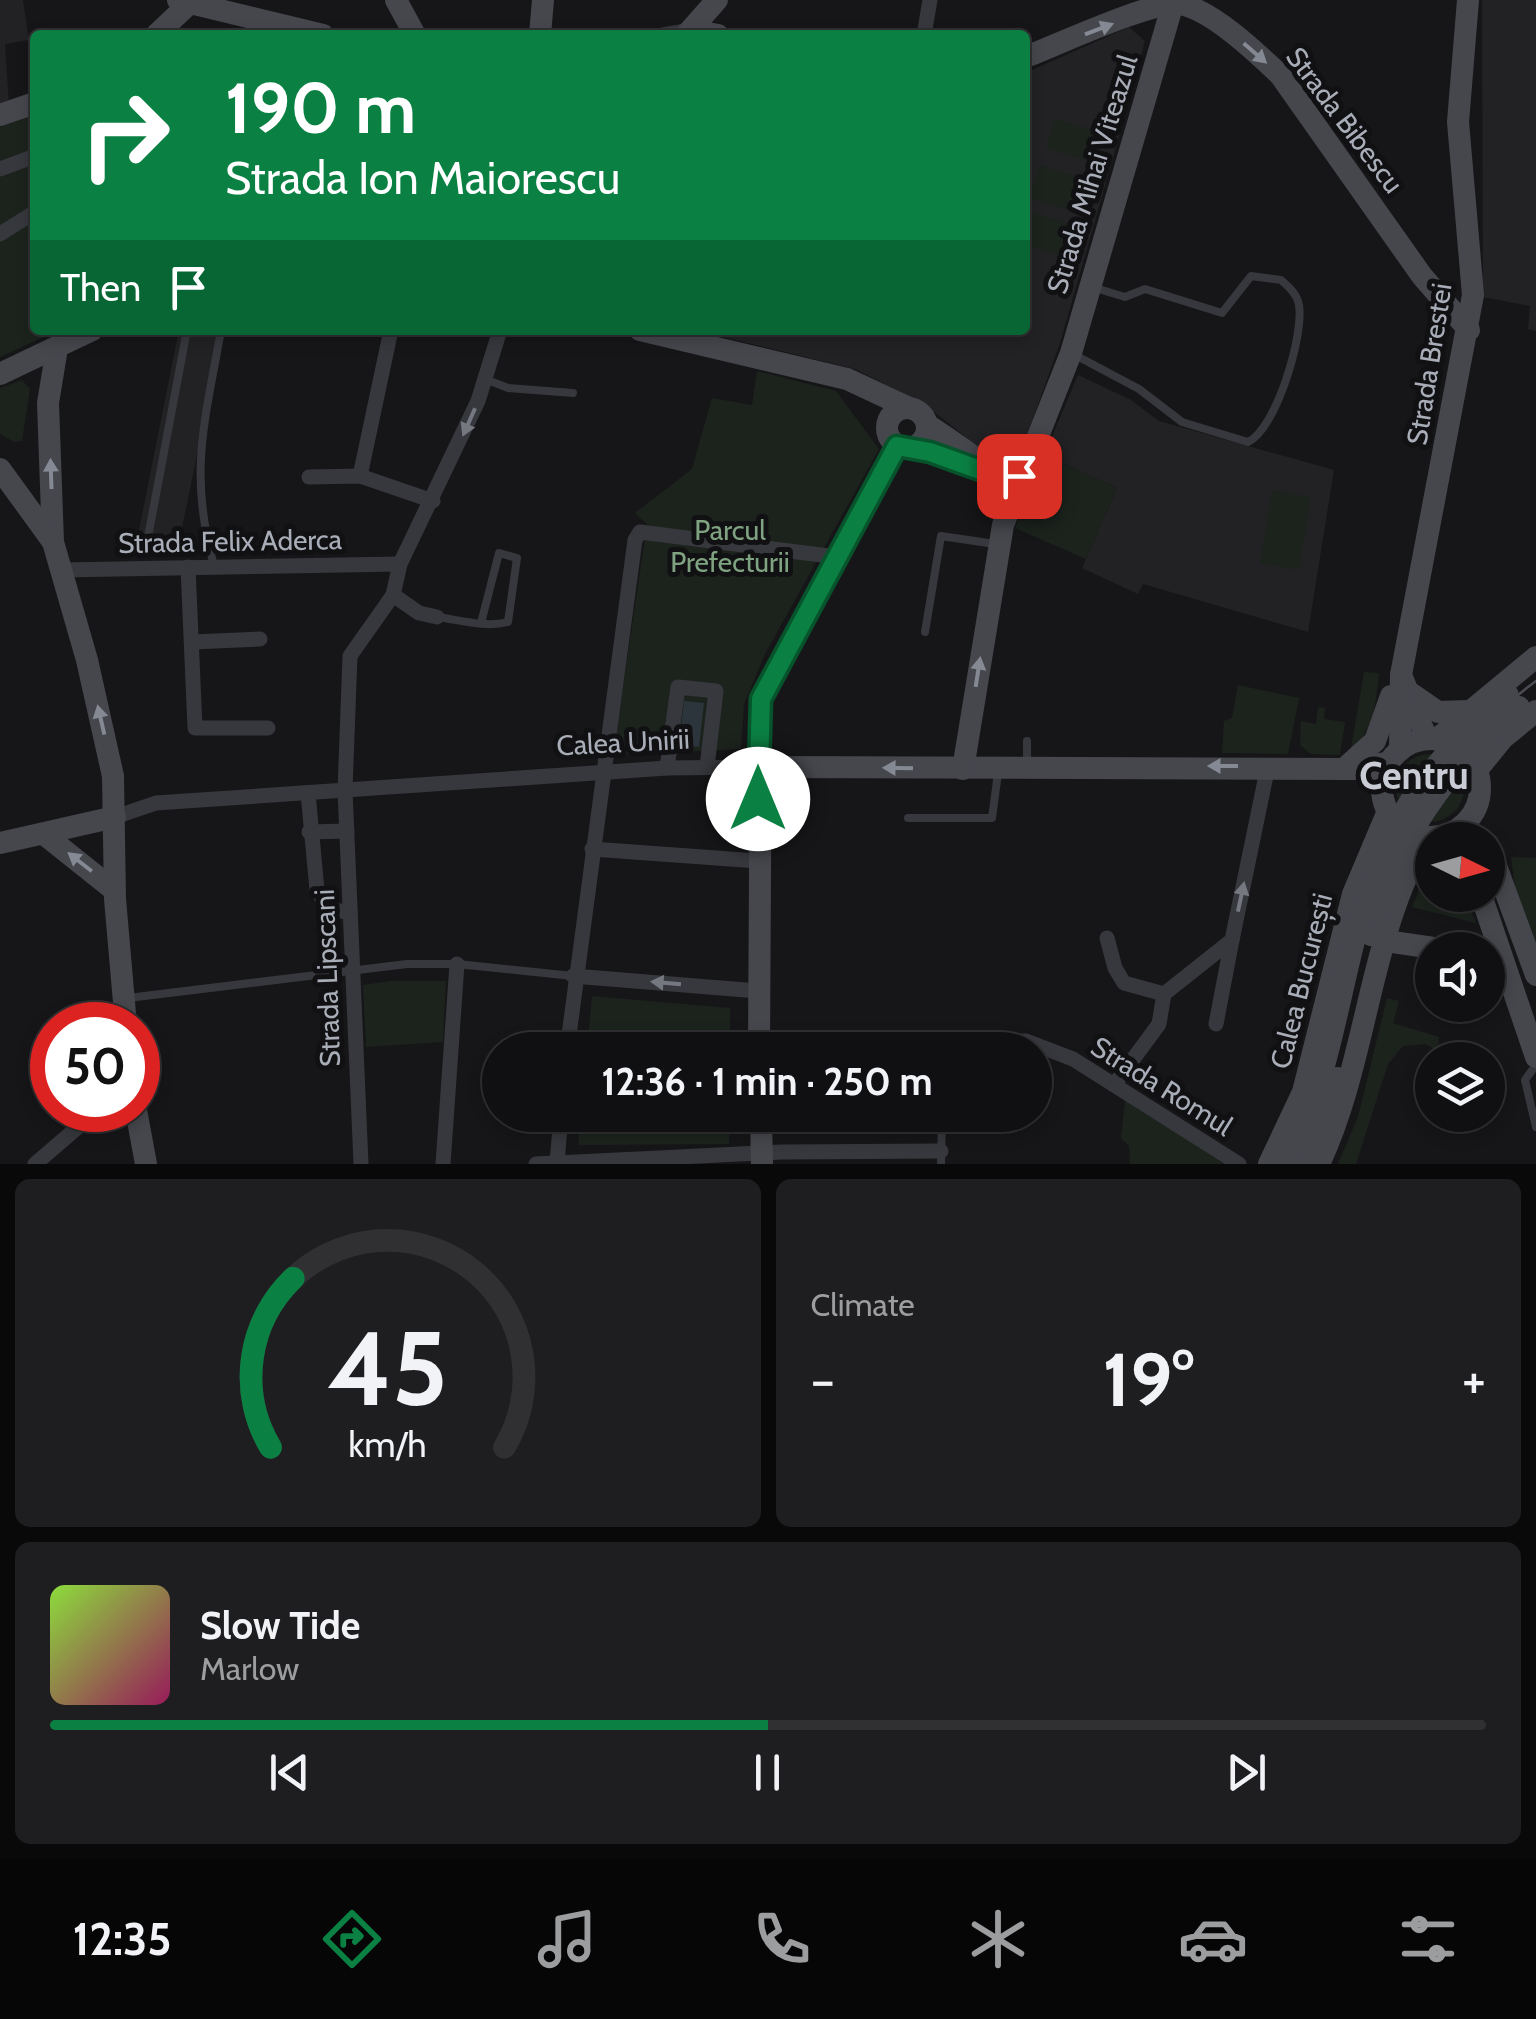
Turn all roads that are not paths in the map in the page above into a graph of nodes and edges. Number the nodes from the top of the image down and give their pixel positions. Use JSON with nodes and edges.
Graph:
{"nodes":[{"id":1,"x":396,"y":0,"type":"edge"},
{"id":2,"x":543,"y":0,"type":"edge"},
{"id":3,"x":717,"y":0,"type":"edge"},
{"id":4,"x":930,"y":0,"type":"edge"},
{"id":5,"x":1468,"y":0,"type":"edge"},
{"id":6,"x":187,"y":1,"type":"edge"},
{"id":7,"x":1174,"y":1,"type":"edge"},
{"id":8,"x":161,"y":30,"type":"edge"},
{"id":9,"x":303,"y":30,"type":"edge"},
{"id":10,"x":413,"y":30,"type":"edge"},
{"id":11,"x":540,"y":30,"type":"edge"},
{"id":12,"x":691,"y":30,"type":"edge"},
{"id":13,"x":925,"y":30,"type":"edge"},
{"id":14,"x":1030,"y":56,"type":"edge"},
{"id":15,"x":30,"y":105,"type":"edge"},
{"id":16,"x":0,"y":115,"type":"edge"},
{"id":17,"x":30,"y":158,"type":"edge"},
{"id":18,"x":0,"y":169,"type":"edge"},
{"id":19,"x":30,"y":215,"type":"edge"},
{"id":20,"x":0,"y":234,"type":"edge"},
{"id":21,"x":1090,"y":286,"type":"junction"},
{"id":22,"x":1469,"y":330,"type":"junction"},
{"id":23,"x":82,"y":335,"type":"edge"},
{"id":24,"x":186,"y":335,"type":"edge"},
{"id":25,"x":220,"y":335,"type":"edge"},
{"id":26,"x":390,"y":335,"type":"edge"},
{"id":27,"x":498,"y":335,"type":"edge"},
{"id":28,"x":673,"y":335,"type":"edge"},
{"id":29,"x":57,"y":348,"type":"junction"},
{"id":30,"x":1070,"y":353,"type":"junction"},
{"id":31,"x":1,"y":371,"type":"edge"},
{"id":32,"x":485,"y":380,"type":"junction"},
{"id":33,"x":573,"y":392,"type":"dead end"},
{"id":34,"x":897,"y":414,"type":"junction"},
{"id":35,"x":928,"y":425,"type":"junction"},
{"id":36,"x":906,"y":447,"type":"junction"},
{"id":37,"x":0,"y":469,"type":"edge"},
{"id":38,"x":994,"y":475,"type":"junction"},
{"id":39,"x":360,"y":476,"type":"junction"},
{"id":40,"x":1019,"y":476,"type":"junction"},
{"id":41,"x":309,"y":477,"type":"dead end"},
{"id":42,"x":432,"y":501,"type":"junction"},
{"id":43,"x":1001,"y":535,"type":"junction"},
{"id":44,"x":148,"y":537,"type":"dead end"},
{"id":45,"x":53,"y":542,"type":"junction"},
{"id":46,"x":837,"y":557,"type":"junction"},
{"id":47,"x":400,"y":564,"type":"junction"},
{"id":48,"x":214,"y":566,"type":"junction"},
{"id":49,"x":188,"y":567,"type":"junction"},
{"id":50,"x":62,"y":570,"type":"junction"},
{"id":51,"x":393,"y":595,"type":"junction"},
{"id":52,"x":438,"y":616,"type":"joint"},
{"id":53,"x":481,"y":623,"type":"junction"},
{"id":54,"x":925,"y":632,"type":"dead end"},
{"id":55,"x":260,"y":639,"type":"dead end"},
{"id":56,"x":192,"y":642,"type":"junction"},
{"id":57,"x":1536,"y":657,"type":"edge"},
{"id":58,"x":1536,"y":673,"type":"edge"},
{"id":59,"x":1406,"y":684,"type":"junction"},
{"id":60,"x":1525,"y":702,"type":"edge"},
{"id":61,"x":1468,"y":711,"type":"junction"},
{"id":62,"x":268,"y":728,"type":"dead end"},
{"id":63,"x":1432,"y":739,"type":"junction"},
{"id":64,"x":1027,"y":741,"type":"dead end"},
{"id":65,"x":1395,"y":756,"type":"junction"},
{"id":66,"x":1268,"y":766,"type":"junction"},
{"id":67,"x":707,"y":767,"type":"junction"},
{"id":68,"x":758,"y":767,"type":"junction"},
{"id":69,"x":667,"y":768,"type":"junction"},
{"id":70,"x":964,"y":768,"type":"junction"},
{"id":71,"x":1344,"y":768,"type":"junction"},
{"id":72,"x":998,"y":769,"type":"junction"},
{"id":73,"x":1027,"y":769,"type":"junction"},
{"id":74,"x":1477,"y":770,"type":"junction"},
{"id":75,"x":602,"y":772,"type":"junction"},
{"id":76,"x":346,"y":790,"type":"junction"},
{"id":77,"x":308,"y":793,"type":"junction"},
{"id":78,"x":1475,"y":808,"type":"junction"},
{"id":79,"x":1388,"y":811,"type":"junction"},
{"id":80,"x":115,"y":816,"type":"junction"},
{"id":81,"x":908,"y":818,"type":"dead end"},
{"id":82,"x":1463,"y":822,"type":"edge"},
{"id":83,"x":1480,"y":822,"type":"edge"},
{"id":84,"x":1415,"y":830,"type":"edge"},
{"id":85,"x":347,"y":831,"type":"junction"},
{"id":86,"x":309,"y":832,"type":"junction"},
{"id":87,"x":44,"y":835,"type":"junction"},
{"id":88,"x":0,"y":843,"type":"edge"},
{"id":89,"x":592,"y":848,"type":"junction"},
{"id":90,"x":758,"y":861,"type":"junction"},
{"id":91,"x":1415,"y":868,"type":"edge"},
{"id":92,"x":114,"y":890,"type":"junction"},
{"id":93,"x":1505,"y":891,"type":"edge"},
{"id":94,"x":350,"y":912,"type":"junction"},
{"id":95,"x":1487,"y":912,"type":"edge"},
{"id":96,"x":1107,"y":938,"type":"dead end"},
{"id":97,"x":1232,"y":940,"type":"junction"},
{"id":98,"x":1386,"y":940,"type":"junction"},
{"id":99,"x":1415,"y":945,"type":"edge"},
{"id":100,"x":457,"y":964,"type":"junction"},
{"id":101,"x":352,"y":968,"type":"junction"},
{"id":102,"x":1536,"y":975,"type":"edge"},
{"id":103,"x":573,"y":976,"type":"junction"},
{"id":104,"x":1505,"y":976,"type":"edge"},
{"id":105,"x":1511,"y":980,"type":"junction"},
{"id":106,"x":758,"y":991,"type":"junction"},
{"id":107,"x":1164,"y":994,"type":"junction"},
{"id":108,"x":123,"y":999,"type":"junction"},
{"id":109,"x":123,"y":1002,"type":"edge"},
{"id":110,"x":1216,"y":1024,"type":"dead end"},
{"id":111,"x":568,"y":1032,"type":"edge"},
{"id":112,"x":759,"y":1032,"type":"edge"},
{"id":113,"x":1534,"y":1042,"type":"edge"},
{"id":114,"x":1052,"y":1051,"type":"edge"},
{"id":115,"x":1536,"y":1065,"type":"edge"},
{"id":116,"x":1114,"y":1085,"type":"junction"},
{"id":117,"x":1536,"y":1126,"type":"edge"},
{"id":118,"x":72,"y":1132,"type":"edge"},
{"id":119,"x":140,"y":1132,"type":"edge"},
{"id":120,"x":560,"y":1132,"type":"edge"},
{"id":121,"x":760,"y":1132,"type":"edge"},
{"id":122,"x":942,"y":1132,"type":"edge"},
{"id":123,"x":761,"y":1158,"type":"edge"},
{"id":124,"x":941,"y":1158,"type":"edge"},
{"id":125,"x":34,"y":1164,"type":"edge"},
{"id":126,"x":146,"y":1164,"type":"edge"},
{"id":127,"x":361,"y":1164,"type":"edge"},
{"id":128,"x":442,"y":1164,"type":"edge"},
{"id":129,"x":536,"y":1164,"type":"edge"},
{"id":130,"x":557,"y":1164,"type":"edge"},
{"id":131,"x":1239,"y":1164,"type":"edge"},
{"id":132,"x":1269,"y":1164,"type":"edge"},
{"id":133,"x":1288,"y":1164,"type":"edge"},
{"id":134,"x":1306,"y":1164,"type":"edge"},
{"id":135,"x":1319,"y":1164,"type":"edge"}],
"edges":[{"from":1,"to":10,"type":"street"},
{"from":2,"to":11,"type":"street"},
{"from":3,"to":12,"type":"street"},
{"from":4,"to":13,"type":"street"},
{"from":5,"to":22,"type":"street","name":"Strada Brestei"},
{"from":6,"to":8,"type":"street"},
{"from":6,"to":9,"type":"street"},
{"from":14,"to":7,"type":"street","one_way":true},
{"from":7,"to":21,"type":"street","name":"Strada Mihai Viteazul"},
{"from":7,"to":22,"type":"street","name":"Strada Bibescu","one_way":true},
{"from":15,"to":16,"type":"street"},
{"from":17,"to":18,"type":"street"},
{"from":19,"to":20,"type":"street"},
{"from":21,"to":30,"type":"street","name":"Strada Mihai Viteazul"},
{"from":21,"to":30,"type":"lane"},
{"from":22,"to":59,"type":"street","name":"Strada Brestei"},
{"from":23,"to":29,"type":"street"},
{"from":24,"to":44,"type":"lane"},
{"from":25,"to":48,"type":"lane"},
{"from":26,"to":39,"type":"street"},
{"from":27,"to":32,"type":"street"},
{"from":28,"to":34,"type":"street"},
{"from":29,"to":31,"type":"street"},
{"from":45,"to":29,"type":"street","one_way":true},
{"from":30,"to":40,"type":"street","name":"Strada Mihai Viteazul"},
{"from":32,"to":33,"type":"lane"},
{"from":32,"to":42,"type":"street","one_way":true},
{"from":34,"to":35,"type":"street"},
{"from":34,"to":36,"type":"street"},
{"from":35,"to":36,"type":"street"},
{"from":35,"to":38,"type":"street"},
{"from":36,"to":38,"type":"street"},
{"from":36,"to":46,"type":"street"},
{"from":37,"to":45,"type":"street"},
{"from":38,"to":40,"type":"street"},
{"from":38,"to":43,"type":"street"},
{"from":39,"to":41,"type":"street"},
{"from":39,"to":42,"type":"street"},
{"from":40,"to":43,"type":"street","name":"Strada Mihai Viteazul"},
{"from":42,"to":47,"type":"street"},
{"from":43,"to":54,"type":"lane"},
{"from":70,"to":43,"type":"street","name":"Strada Mihai Viteazul","one_way":true},
{"from":45,"to":50,"type":"street"},
{"from":46,"to":68,"type":"street"},
{"from":46,"to":75,"type":"street"},
{"from":47,"to":48,"type":"street","name":"Strada Felix Aderca"},
{"from":47,"to":51,"type":"street"},
{"from":48,"to":49,"type":"street","name":"Strada Felix Aderca"},
{"from":49,"to":50,"type":"street","name":"Strada Felix Aderca"},
{"from":49,"to":56,"type":"street"},
{"from":80,"to":50,"type":"street","one_way":true},
{"from":51,"to":52,"type":"street"},
{"from":51,"to":76,"type":"street","name":"Strada Lipscani"},
{"from":52,"to":53,"type":"lane"},
{"from":53,"to":53,"type":"lane"},
{"from":55,"to":56,"type":"street"},
{"from":56,"to":62,"type":"street"},
{"from":57,"to":61,"type":"street"},
{"from":58,"to":60,"type":"street"},
{"from":59,"to":61,"type":"street"},
{"from":59,"to":63,"type":"street"},
{"from":59,"to":65,"type":"street","name":"Strada Brestei"},
{"from":59,"to":71,"type":"street"},
{"from":60,"to":74,"type":"street"},
{"from":60,"to":133,"type":"street","bridge":true},
{"from":60,"to":134,"type":"street","bridge":true},
{"from":61,"to":63,"type":"street"},
{"from":63,"to":65,"type":"street"},
{"from":63,"to":74,"type":"street"},
{"from":64,"to":73,"type":"lane"},
{"from":65,"to":71,"type":"street","name":"Calea Unirii"},
{"from":65,"to":79,"type":"street"},
{"from":66,"to":71,"type":"street","name":"Calea Unirii"},
{"from":66,"to":73,"type":"street","name":"Calea Unirii","one_way":true},
{"from":97,"to":66,"type":"street","one_way":true},
{"from":67,"to":68,"type":"street","name":"Calea Unirii"},
{"from":67,"to":69,"type":"street","name":"Calea Unirii"},
{"from":67,"to":69,"type":"street"},
{"from":70,"to":68,"type":"street","name":"Calea Unirii","one_way":true},
{"from":68,"to":90,"type":"street"},
{"from":69,"to":75,"type":"street","name":"Calea Unirii"},
{"from":70,"to":72,"type":"street","name":"Calea Unirii"},
{"from":72,"to":73,"type":"street","name":"Calea Unirii"},
{"from":72,"to":81,"type":"lane"},
{"from":74,"to":78,"type":"street"},
{"from":75,"to":76,"type":"street","name":"Calea Unirii"},
{"from":75,"to":89,"type":"street"},
{"from":76,"to":77,"type":"street","name":"Calea Unirii"},
{"from":76,"to":85,"type":"street","name":"Strada Lipscani"},
{"from":77,"to":80,"type":"street","name":"Calea Unirii"},
{"from":77,"to":86,"type":"street"},
{"from":78,"to":82,"type":"street"},
{"from":78,"to":83,"type":"street"},
{"from":79,"to":84,"type":"street"},
{"from":79,"to":132,"type":"street","name":"Calea București"},
{"from":80,"to":87,"type":"street","name":"Calea Unirii"},
{"from":80,"to":92,"type":"street"},
{"from":85,"to":86,"type":"street"},
{"from":85,"to":94,"type":"street","name":"Strada Lipscani"},
{"from":86,"to":94,"type":"street"},
{"from":87,"to":88,"type":"street","name":"Calea Unirii"},
{"from":92,"to":87,"type":"street","one_way":true},
{"from":89,"to":90,"type":"street"},
{"from":89,"to":103,"type":"street"},
{"from":90,"to":106,"type":"street"},
{"from":91,"to":98,"type":"street"},
{"from":92,"to":108,"type":"street"},
{"from":93,"to":102,"type":"street"},
{"from":94,"to":101,"type":"street","name":"Strada Lipscani"},
{"from":95,"to":105,"type":"street"},
{"from":96,"to":107,"type":"street"},
{"from":97,"to":107,"type":"street"},
{"from":97,"to":110,"type":"street"},
{"from":98,"to":99,"type":"street"},
{"from":98,"to":135,"type":"street"},
{"from":100,"to":101,"type":"lane"},
{"from":100,"to":103,"type":"lane"},
{"from":100,"to":128,"type":"street"},
{"from":101,"to":108,"type":"lane"},
{"from":101,"to":127,"type":"street","name":"Strada Lipscani"},
{"from":106,"to":103,"type":"street","one_way":true},
{"from":103,"to":111,"type":"street"},
{"from":104,"to":105,"type":"street"},
{"from":105,"to":113,"type":"street"},
{"from":106,"to":112,"type":"street"},
{"from":107,"to":116,"type":"street"},
{"from":108,"to":109,"type":"street"},
{"from":114,"to":116,"type":"street","name":"Strada Romul"},
{"from":115,"to":117,"type":"lane"},
{"from":116,"to":131,"type":"street","name":"Strada Romul"},
{"from":118,"to":125,"type":"street"},
{"from":119,"to":126,"type":"street"},
{"from":120,"to":130,"type":"street"},
{"from":121,"to":123,"type":"street"},
{"from":122,"to":124,"type":"lane"},
{"from":123,"to":124,"type":"street"},
{"from":123,"to":130,"type":"street"},
{"from":129,"to":130,"type":"street"}]}
